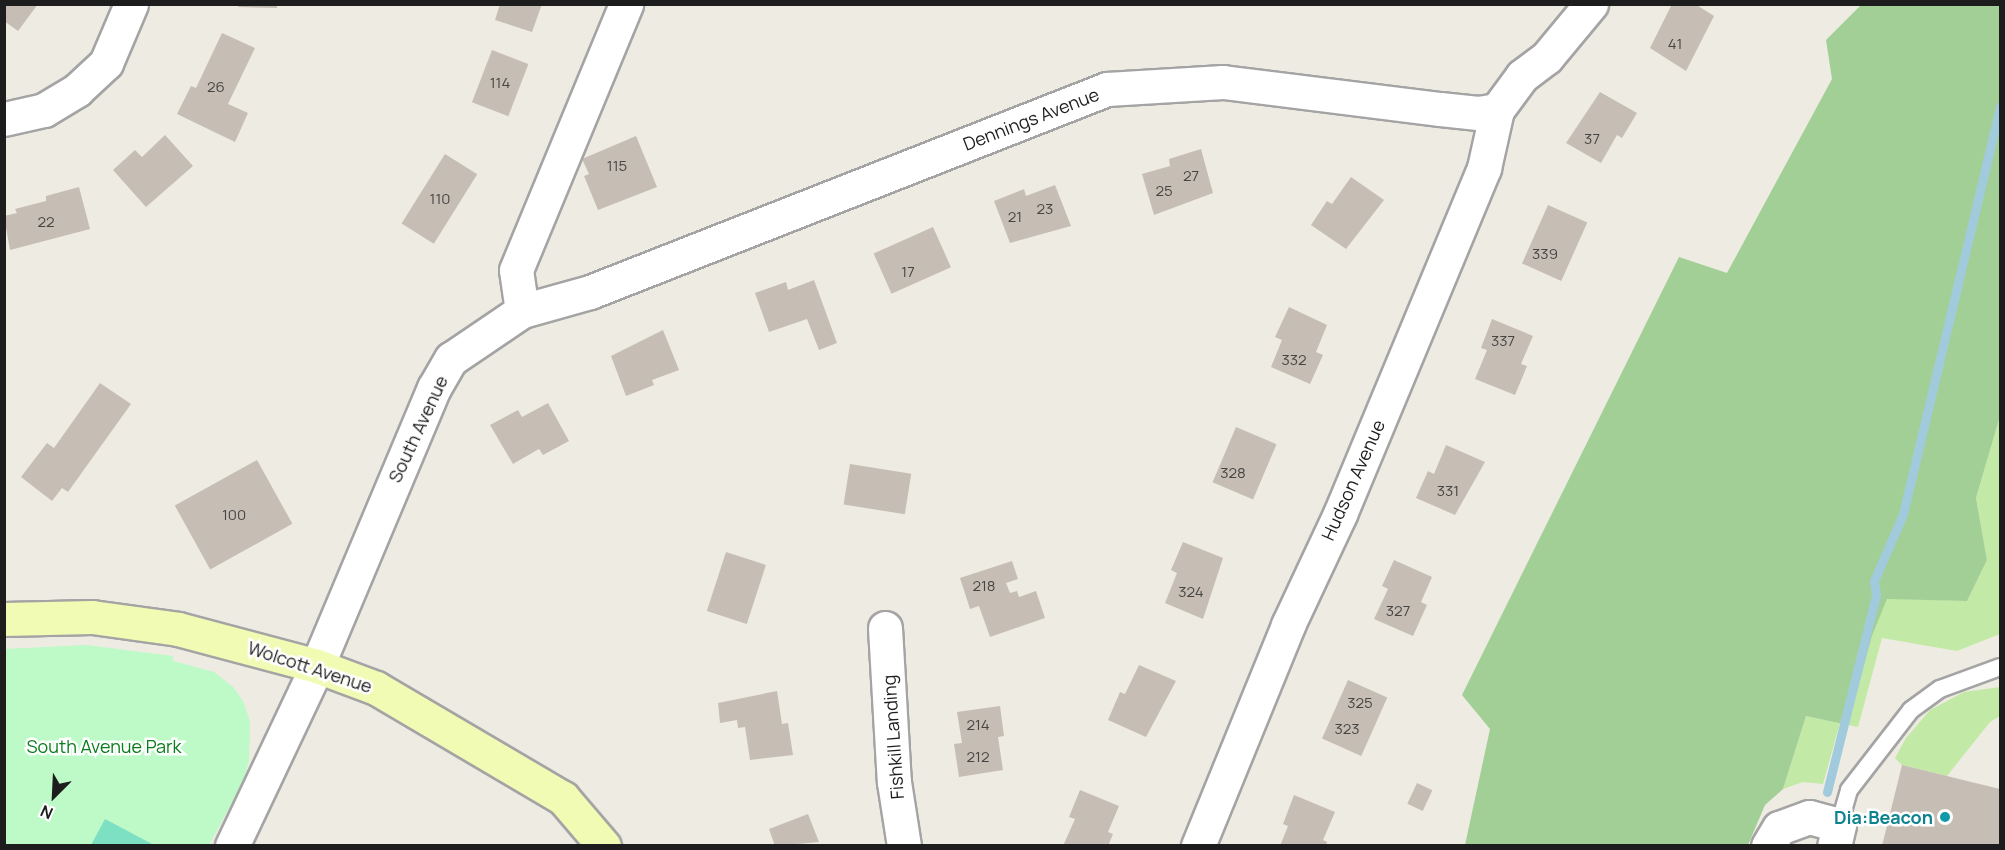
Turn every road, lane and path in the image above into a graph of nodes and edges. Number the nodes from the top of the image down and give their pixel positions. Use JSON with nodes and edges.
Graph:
{"nodes":[{"id":1,"x":131,"y":4,"type":"edge"},
{"id":2,"x":626,"y":4,"type":"edge"},
{"id":3,"x":1591,"y":4,"type":"edge"},
{"id":4,"x":1497,"y":110,"type":"junction"},
{"id":5,"x":4,"y":119,"type":"edge"},
{"id":6,"x":522,"y":311,"type":"junction"},
{"id":7,"x":4,"y":619,"type":"edge"},
{"id":8,"x":885,"y":628,"type":"dead end"},
{"id":9,"x":317,"y":666,"type":"junction"},
{"id":10,"x":2001,"y":667,"type":"edge"},
{"id":11,"x":1837,"y":835,"type":"edge"},
{"id":12,"x":237,"y":844,"type":"edge"},
{"id":13,"x":604,"y":846,"type":"edge"},
{"id":14,"x":904,"y":846,"type":"edge"},
{"id":15,"x":1198,"y":846,"type":"edge"},
{"id":16,"x":1768,"y":846,"type":"edge"}],
"edges":[{"from":1,"to":5,"type":"street"},
{"from":2,"to":6,"type":"street"},
{"from":3,"to":4,"type":"street"},
{"from":4,"to":6,"type":"street","name":"Dennings Avenue"},
{"from":4,"to":15,"type":"street","name":"Hudson Avenue"},
{"from":6,"to":9,"type":"street","name":"South Avenue"},
{"from":7,"to":9,"type":"main road","name":"Wolcott Avenue"},
{"from":8,"to":14,"type":"street","name":"Fishkill Landing"},
{"from":9,"to":12,"type":"street","name":"South Avenue"},
{"from":9,"to":13,"type":"main road","name":"Wolcott Avenue"},
{"from":10,"to":11,"type":"lane"},
{"from":11,"to":16,"type":"street"}]}
